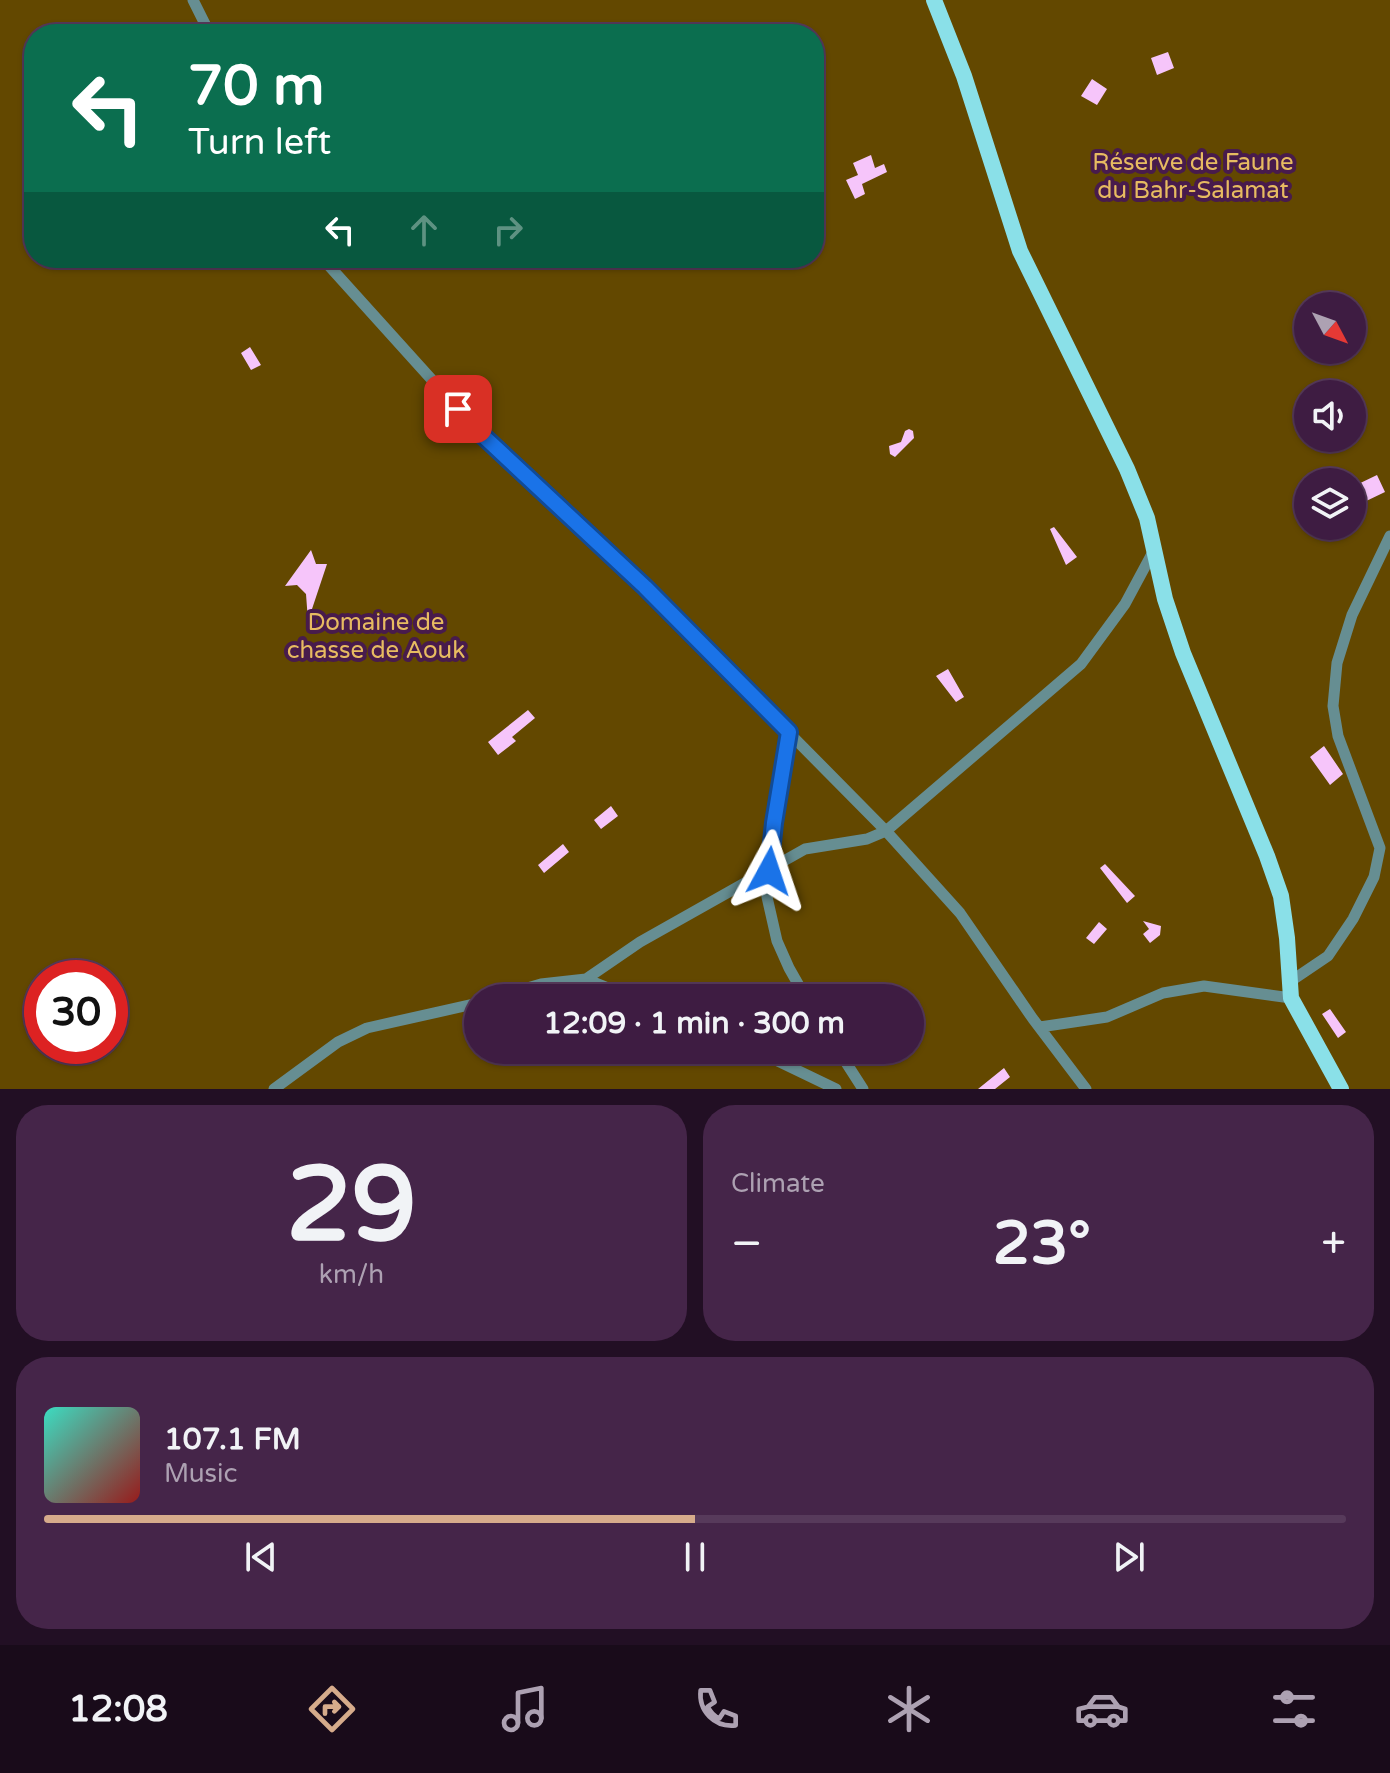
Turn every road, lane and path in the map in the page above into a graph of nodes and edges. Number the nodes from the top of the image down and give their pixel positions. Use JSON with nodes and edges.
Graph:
{"nodes":[{"id":1,"x":193,"y":0,"type":"edge"},
{"id":2,"x":934,"y":0,"type":"edge"},
{"id":3,"x":205,"y":24,"type":"edge"},
{"id":4,"x":331,"y":268,"type":"edge"},
{"id":5,"x":1390,"y":536,"type":"edge"},
{"id":6,"x":1154,"y":550,"type":"junction"},
{"id":7,"x":789,"y":732,"type":"junction"},
{"id":8,"x":886,"y":831,"type":"junction"},
{"id":9,"x":769,"y":871,"type":"junction"},
{"id":10,"x":586,"y":979,"type":"junction"},
{"id":11,"x":541,"y":984,"type":"edge"},
{"id":12,"x":598,"y":984,"type":"edge"},
{"id":13,"x":798,"y":984,"type":"edge"},
{"id":14,"x":1291,"y":989,"type":"junction"},
{"id":15,"x":464,"y":1006,"type":"edge"},
{"id":16,"x":1040,"y":1027,"type":"junction"},
{"id":17,"x":784,"y":1064,"type":"edge"},
{"id":18,"x":847,"y":1064,"type":"edge"},
{"id":19,"x":274,"y":1089,"type":"edge"},
{"id":20,"x":836,"y":1089,"type":"edge"},
{"id":21,"x":863,"y":1089,"type":"edge"},
{"id":22,"x":1086,"y":1089,"type":"edge"},
{"id":23,"x":1341,"y":1089,"type":"edge"}],
"edges":[{"from":1,"to":3,"type":"street"},
{"from":2,"to":6,"type":"main road"},
{"from":4,"to":7,"type":"street"},
{"from":5,"to":14,"type":"street"},
{"from":6,"to":8,"type":"street"},
{"from":6,"to":14,"type":"main road"},
{"from":7,"to":8,"type":"street"},
{"from":7,"to":9,"type":"street"},
{"from":8,"to":9,"type":"street"},
{"from":8,"to":16,"type":"street"},
{"from":9,"to":10,"type":"street"},
{"from":9,"to":13,"type":"street"},
{"from":10,"to":11,"type":"street"},
{"from":10,"to":12,"type":"street"},
{"from":14,"to":16,"type":"street"},
{"from":14,"to":23,"type":"main road"},
{"from":15,"to":19,"type":"street"},
{"from":16,"to":22,"type":"street"},
{"from":17,"to":20,"type":"street"},
{"from":18,"to":21,"type":"street"}]}
